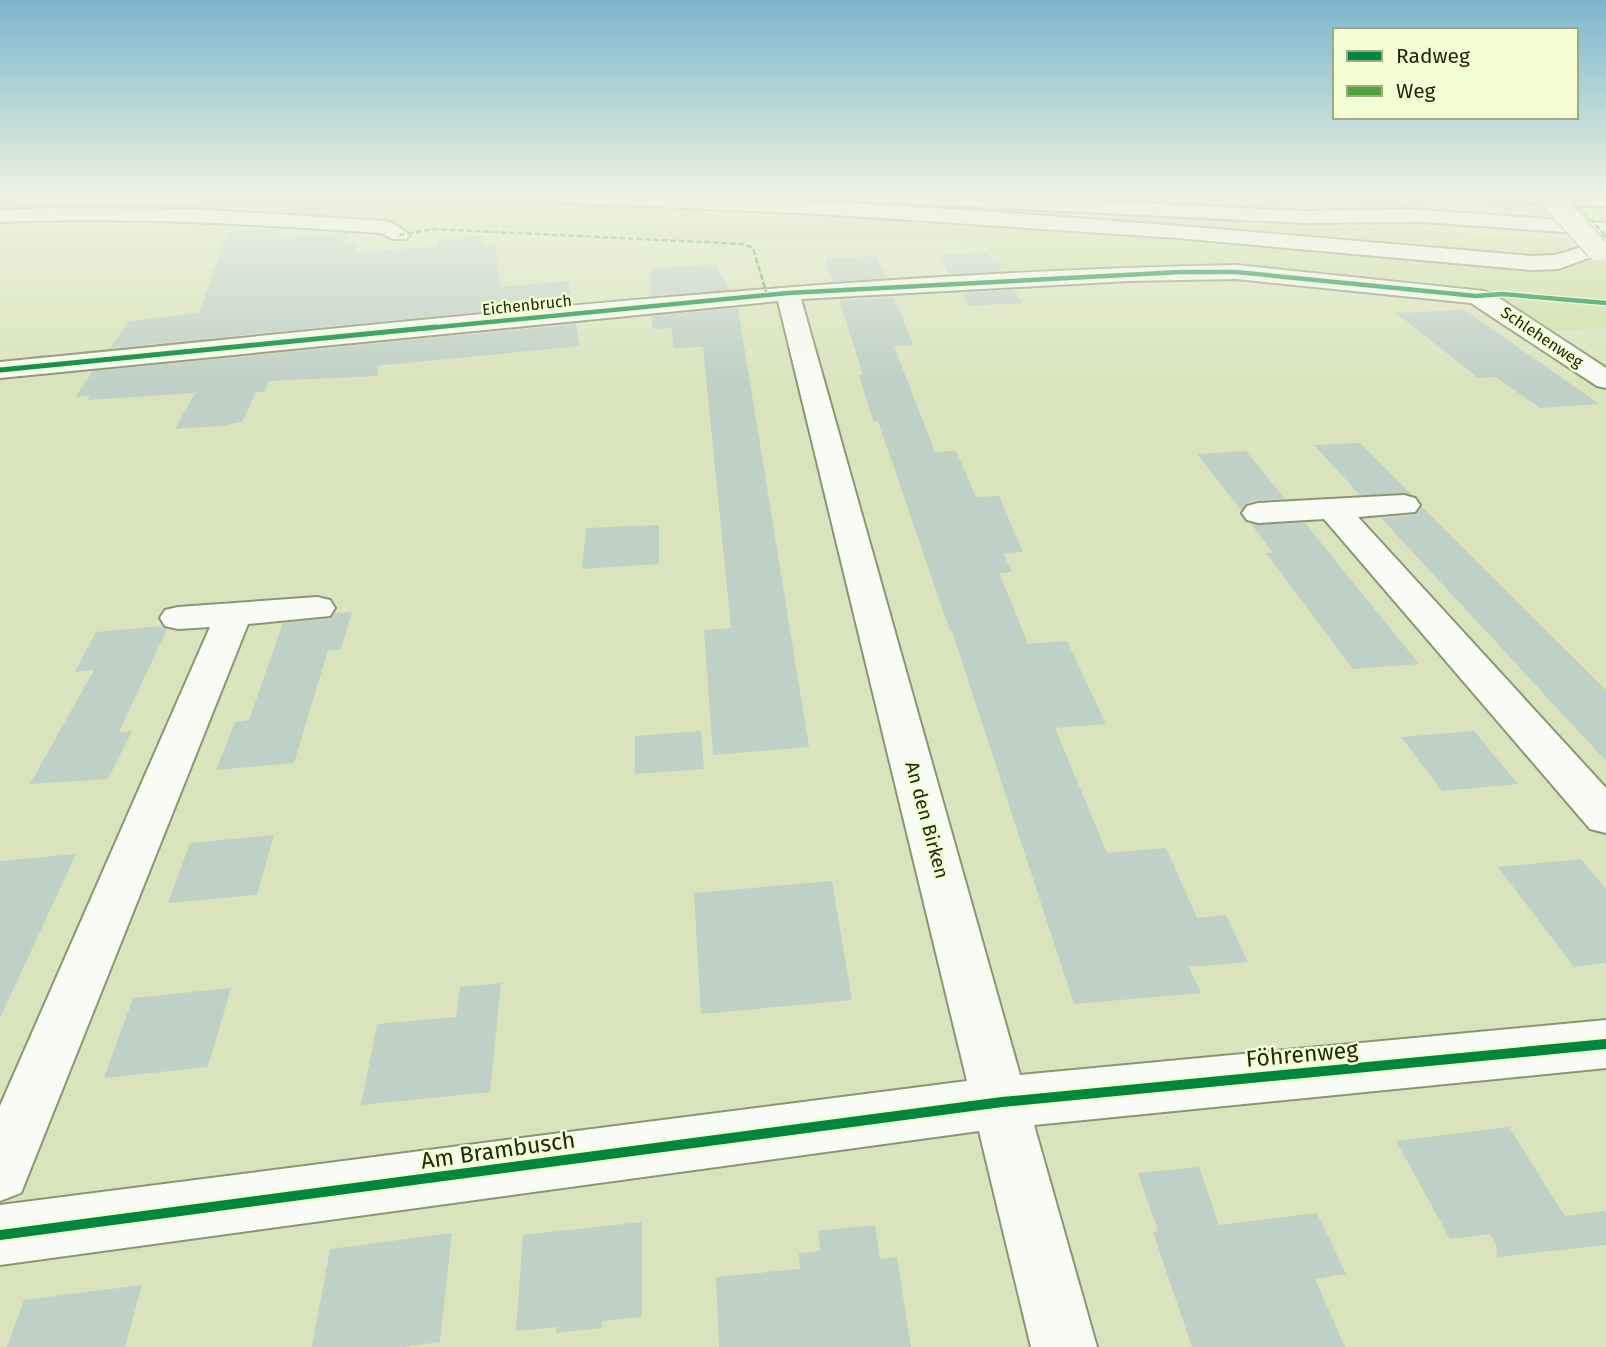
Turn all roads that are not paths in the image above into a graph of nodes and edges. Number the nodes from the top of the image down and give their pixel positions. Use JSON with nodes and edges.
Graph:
{"nodes":[{"id":1,"x":1460,"y":257,"type":"edge"},
{"id":2,"x":1580,"y":257,"type":"edge"},
{"id":3,"x":788,"y":293,"type":"junction"},
{"id":4,"x":1476,"y":296,"type":"joint"},
{"id":5,"x":0,"y":370,"type":"edge"},
{"id":6,"x":1606,"y":380,"type":"edge"},
{"id":7,"x":1404,"y":505,"type":"dead end"},
{"id":8,"x":1333,"y":509,"type":"junction"},
{"id":9,"x":1258,"y":513,"type":"dead end"},
{"id":10,"x":317,"y":608,"type":"dead end"},
{"id":11,"x":233,"y":614,"type":"junction"},
{"id":12,"x":178,"y":618,"type":"dead end"},
{"id":13,"x":1606,"y":817,"type":"edge"},
{"id":14,"x":1606,"y":1044,"type":"edge"},
{"id":15,"x":1002,"y":1102,"type":"junction"},
{"id":16,"x":0,"y":1173,"type":"edge"},
{"id":17,"x":0,"y":1235,"type":"edge"},
{"id":18,"x":1064,"y":1347,"type":"edge"}],
"edges":[{"from":1,"to":2,"type":"main road","bridge":true},
{"from":3,"to":4,"type":"main road","name":"Eichenbruch"},
{"from":3,"to":5,"type":"main road","name":"Eichenbruch"},
{"from":3,"to":15,"type":"main road","name":"An den Birken"},
{"from":4,"to":6,"type":"main road","name":"Schlehenweg"},
{"from":7,"to":8,"type":"main road"},
{"from":8,"to":9,"type":"main road"},
{"from":8,"to":13,"type":"main road"},
{"from":10,"to":11,"type":"main road"},
{"from":11,"to":12,"type":"main road"},
{"from":11,"to":16,"type":"main road"},
{"from":14,"to":15,"type":"main road","name":"Föhrenweg"},
{"from":15,"to":17,"type":"main road","name":"Am Brambusch"},
{"from":15,"to":18,"type":"main road","name":"An den Birken"}]}
